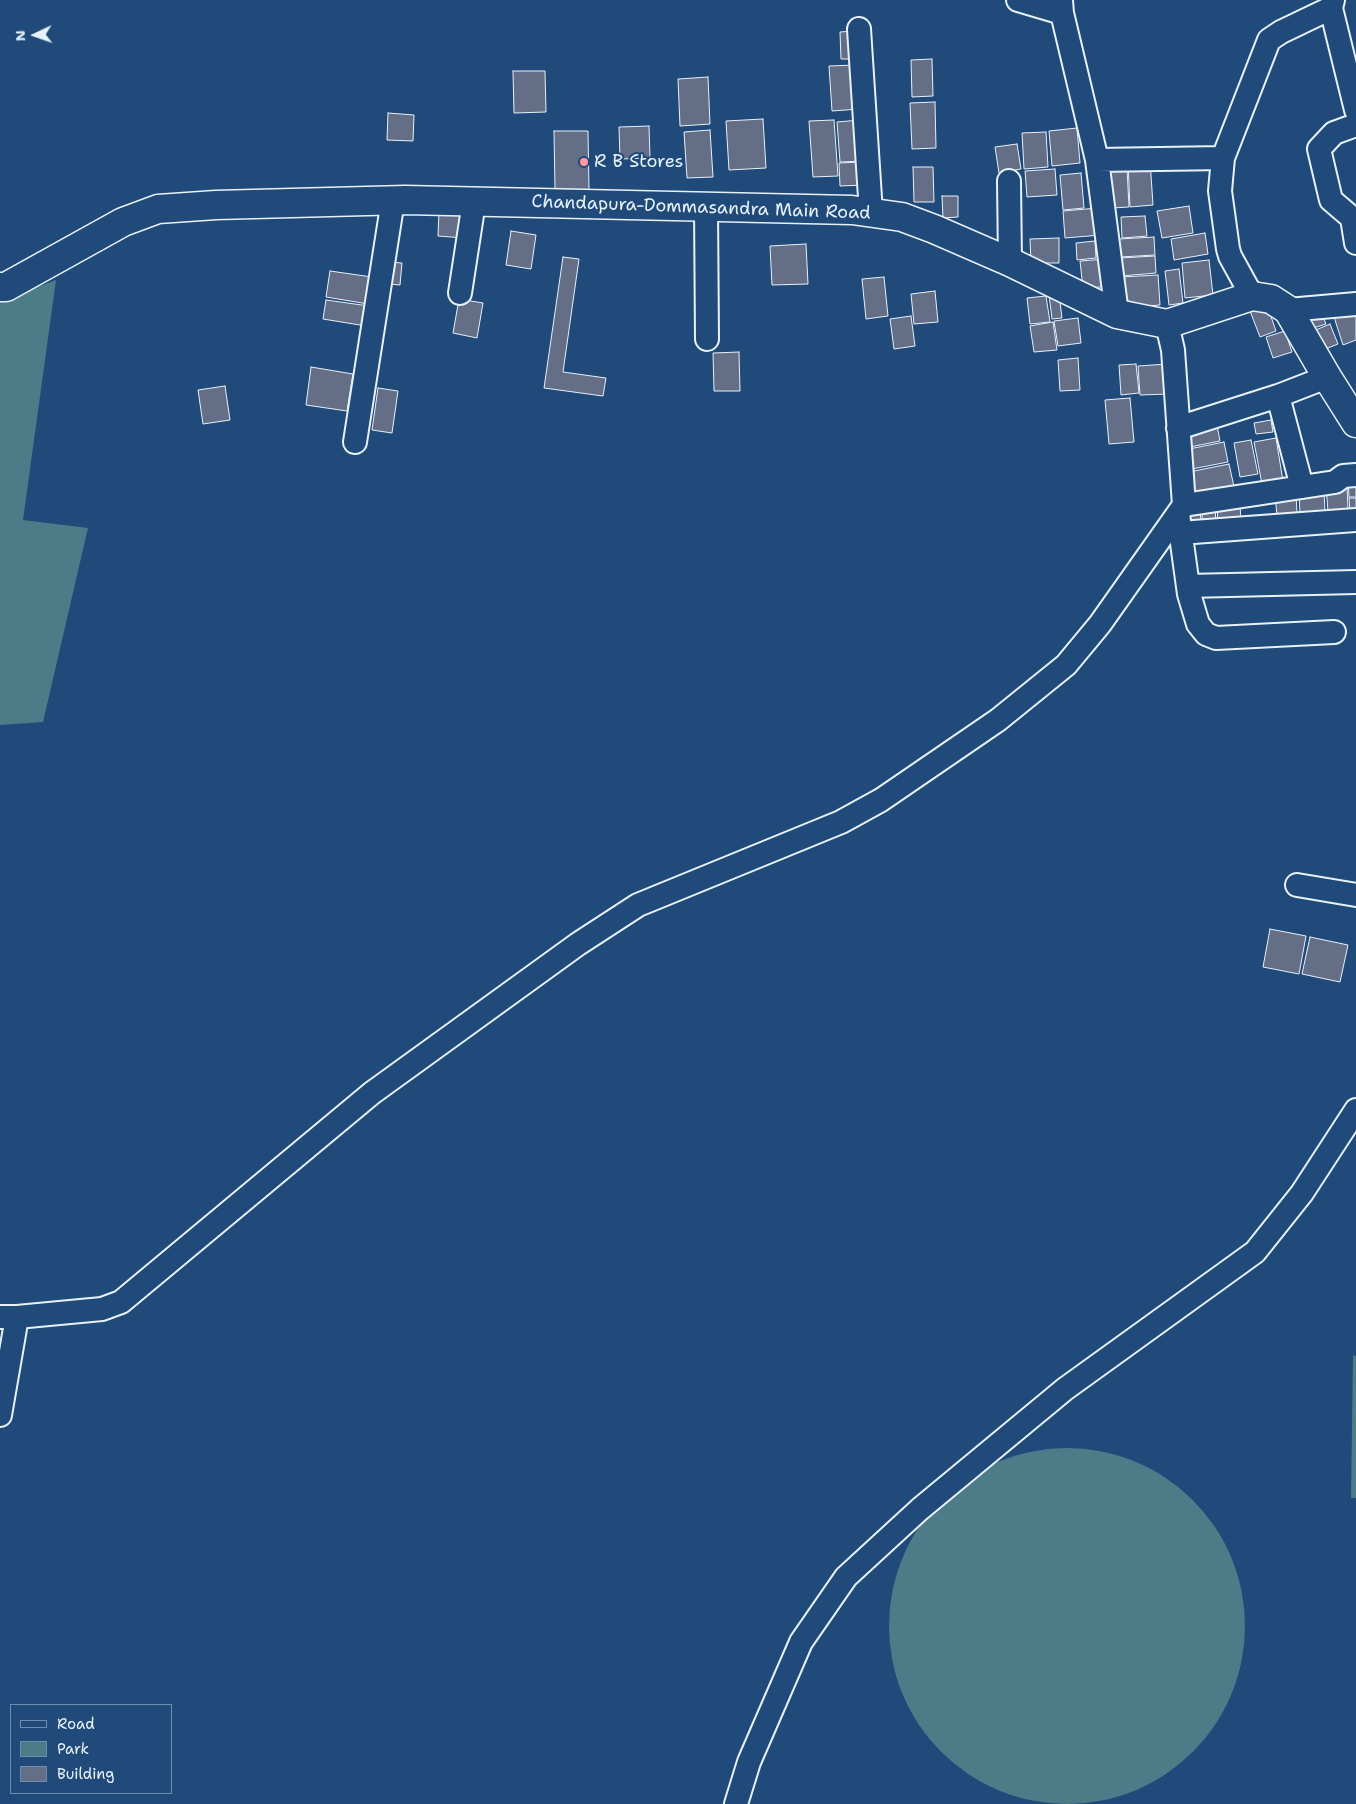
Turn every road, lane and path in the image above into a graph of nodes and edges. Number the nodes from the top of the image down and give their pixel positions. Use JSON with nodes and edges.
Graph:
{"nodes":[{"id":1,"x":1018,"y":0,"type":"edge"},
{"id":2,"x":1332,"y":4,"type":"edge"},
{"id":3,"x":1061,"y":6,"type":"edge"},
{"id":4,"x":858,"y":29,"type":"dead end"},
{"id":5,"x":1356,"y":110,"type":"edge"},
{"id":6,"x":1356,"y":125,"type":"edge"},
{"id":7,"x":1223,"y":158,"type":"junction"},
{"id":8,"x":1097,"y":160,"type":"junction"},
{"id":9,"x":1009,"y":181,"type":"dead end"},
{"id":10,"x":393,"y":200,"type":"junction"},
{"id":11,"x":474,"y":202,"type":"junction"},
{"id":12,"x":706,"y":207,"type":"junction"},
{"id":13,"x":871,"y":213,"type":"junction"},
{"id":14,"x":1356,"y":243,"type":"edge"},
{"id":15,"x":1010,"y":262,"type":"junction"},
{"id":16,"x":0,"y":287,"type":"edge"},
{"id":17,"x":460,"y":292,"type":"dead end"},
{"id":18,"x":1252,"y":296,"type":"junction"},
{"id":19,"x":1356,"y":304,"type":"edge"},
{"id":20,"x":1288,"y":310,"type":"junction"},
{"id":21,"x":1117,"y":314,"type":"junction"},
{"id":22,"x":1167,"y":324,"type":"junction"},
{"id":23,"x":707,"y":339,"type":"dead end"},
{"id":24,"x":1327,"y":377,"type":"junction"},
{"id":25,"x":1278,"y":396,"type":"junction"},
{"id":26,"x":1356,"y":423,"type":"edge"},
{"id":27,"x":1178,"y":428,"type":"junction"},
{"id":28,"x":355,"y":442,"type":"dead end"},
{"id":29,"x":1356,"y":475,"type":"edge"},
{"id":30,"x":1302,"y":487,"type":"junction"},
{"id":31,"x":1181,"y":517,"type":"junction"},
{"id":32,"x":1356,"y":520,"type":"edge"},
{"id":33,"x":1356,"y":582,"type":"edge"},
{"id":34,"x":1188,"y":586,"type":"junction"},
{"id":35,"x":1334,"y":632,"type":"dead end"},
{"id":36,"x":1297,"y":885,"type":"dead end"},
{"id":37,"x":1356,"y":895,"type":"edge"},
{"id":38,"x":1356,"y":1110,"type":"edge"},
{"id":39,"x":8,"y":1317,"type":"edge"},
{"id":40,"x":0,"y":1415,"type":"edge"},
{"id":41,"x":736,"y":1804,"type":"edge"}],
"edges":[{"from":1,"to":3,"type":"street"},
{"from":2,"to":5,"type":"street"},
{"from":2,"to":7,"type":"street"},
{"from":3,"to":8,"type":"street"},
{"from":4,"to":13,"type":"street"},
{"from":6,"to":14,"type":"street"},
{"from":7,"to":8,"type":"street"},
{"from":7,"to":18,"type":"street"},
{"from":8,"to":21,"type":"street"},
{"from":9,"to":15,"type":"street"},
{"from":10,"to":11,"type":"main road","name":"Chandapura-Dommasandra Main Road"},
{"from":10,"to":16,"type":"main road","name":"Chandapura-Dommasandra Main Road"},
{"from":10,"to":28,"type":"street"},
{"from":11,"to":12,"type":"main road","name":"Chandapura-Dommasandra Main Road"},
{"from":11,"to":17,"type":"street"},
{"from":12,"to":13,"type":"main road","name":"Chandapura-Dommasandra Main Road"},
{"from":12,"to":23,"type":"street"},
{"from":13,"to":15,"type":"main road","name":"Chandapura-Dommasandra Main Road"},
{"from":15,"to":21,"type":"main road","name":"Chandapura-Dommasandra Main Road"},
{"from":18,"to":20,"type":"main road"},
{"from":18,"to":22,"type":"main road","name":"Chandapura-Dommasandra Main Road"},
{"from":19,"to":20,"type":"street"},
{"from":20,"to":24,"type":"main road"},
{"from":21,"to":22,"type":"main road","name":"Chandapura-Dommasandra Main Road"},
{"from":22,"to":27,"type":"street"},
{"from":24,"to":25,"type":"street"},
{"from":24,"to":26,"type":"main road"},
{"from":25,"to":27,"type":"street"},
{"from":25,"to":30,"type":"street"},
{"from":27,"to":31,"type":"street"},
{"from":29,"to":30,"type":"street"},
{"from":30,"to":31,"type":"street"},
{"from":31,"to":32,"type":"street"},
{"from":31,"to":34,"type":"street"},
{"from":31,"to":39,"type":"street"},
{"from":33,"to":34,"type":"street"},
{"from":34,"to":35,"type":"street"},
{"from":36,"to":37,"type":"street"},
{"from":38,"to":41,"type":"street"},
{"from":39,"to":40,"type":"street"}]}
